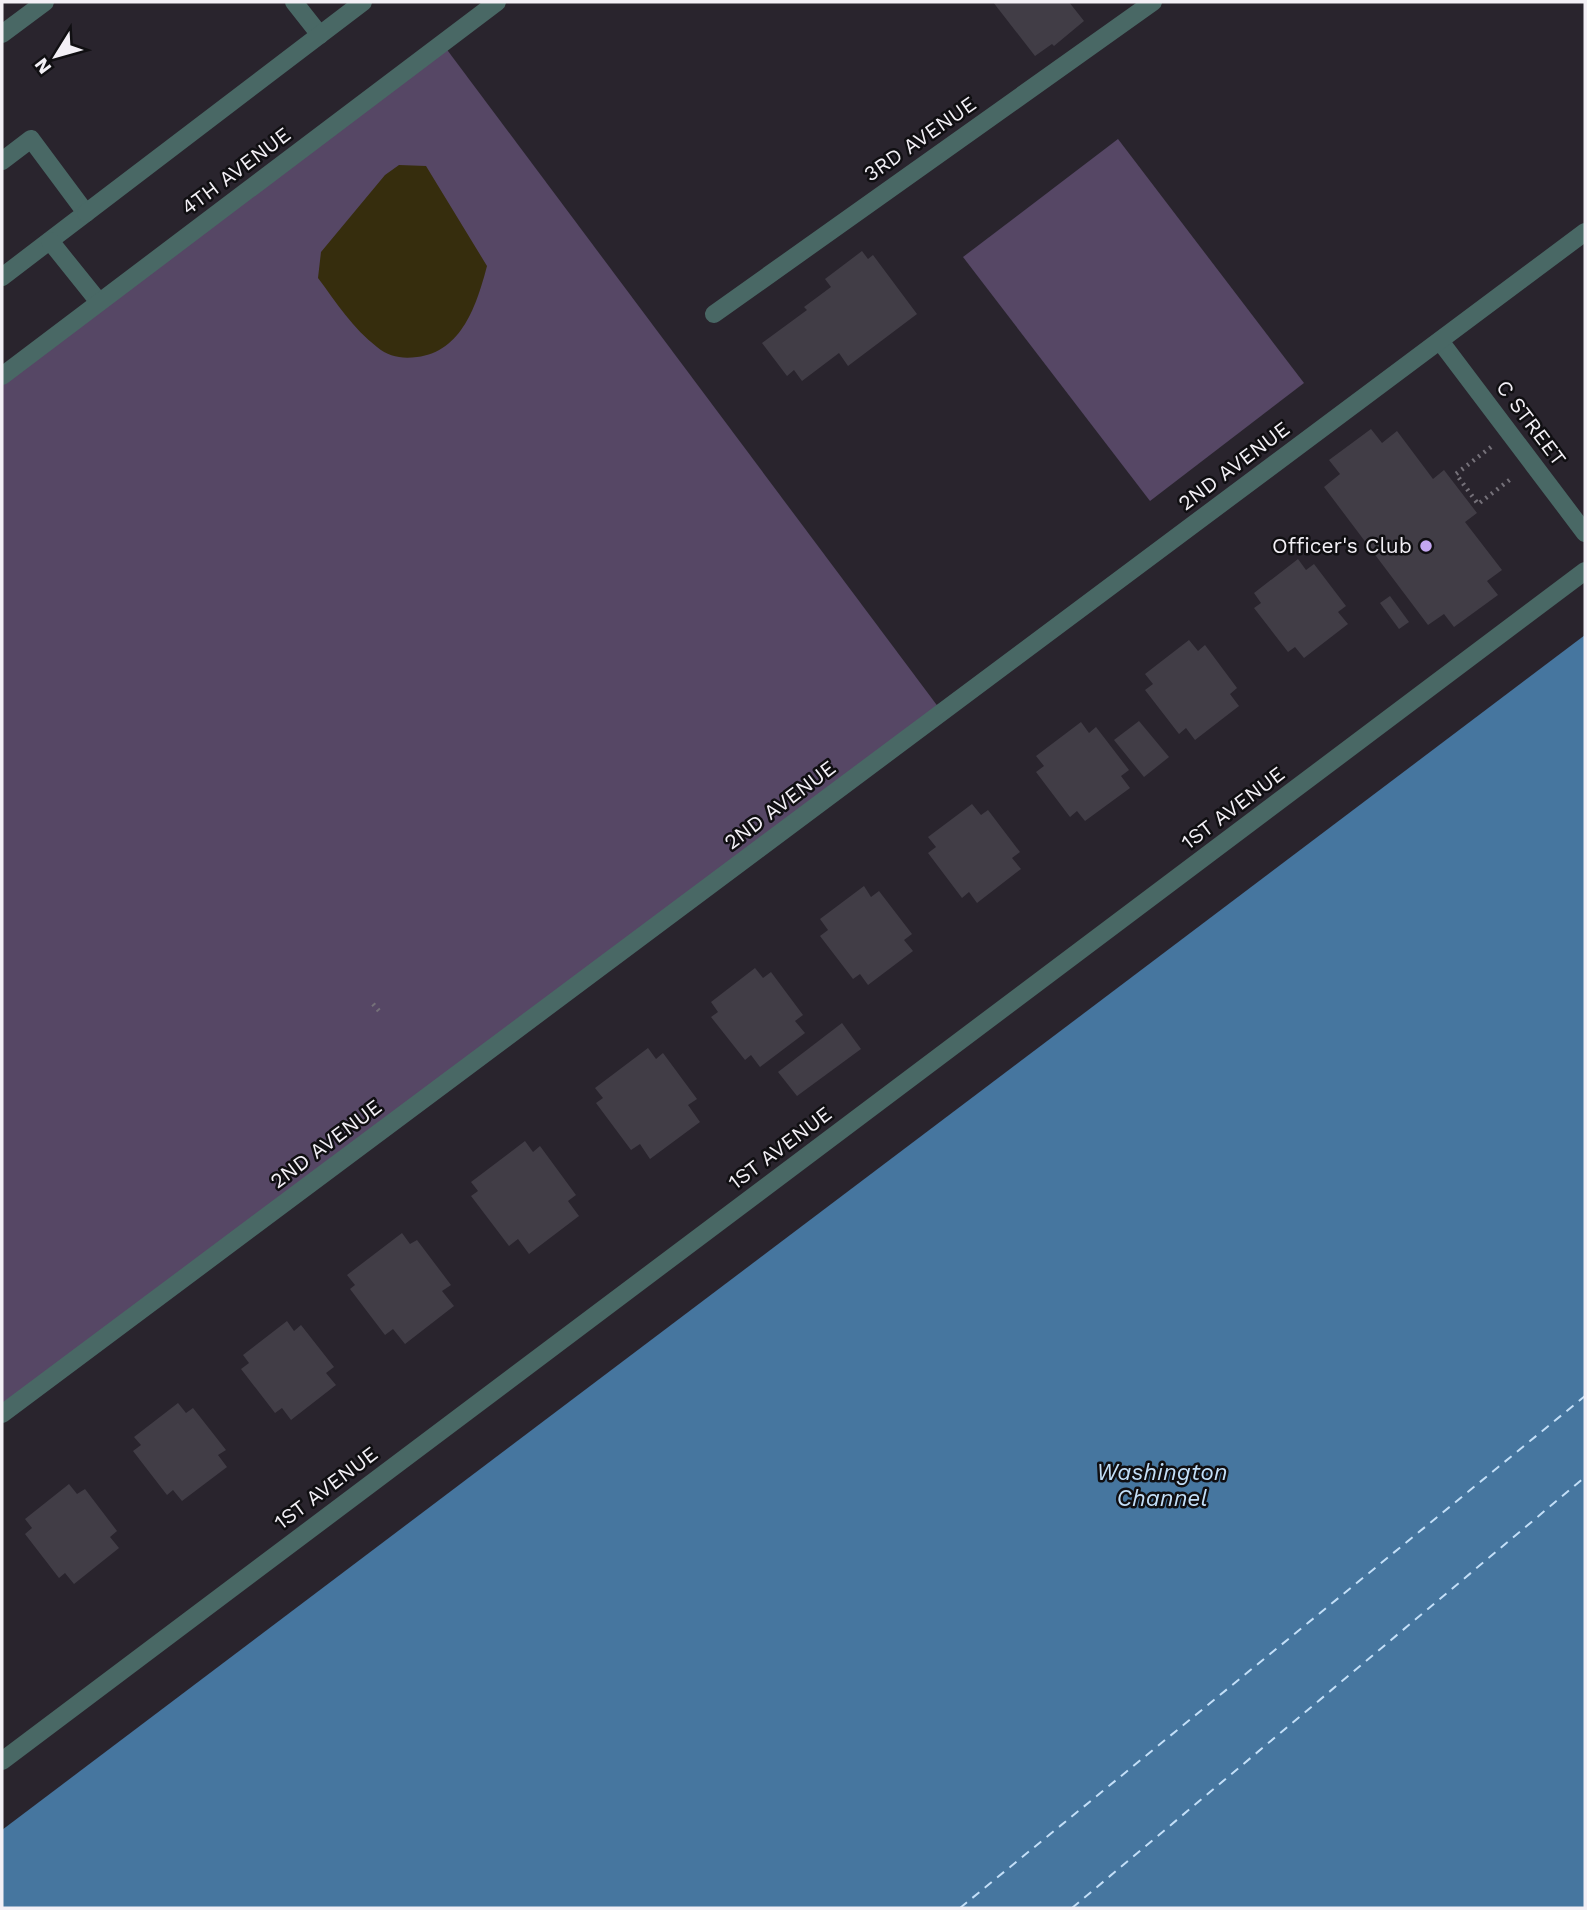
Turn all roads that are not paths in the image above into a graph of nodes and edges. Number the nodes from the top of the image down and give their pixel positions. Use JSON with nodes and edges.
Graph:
{"nodes":[{"id":1,"x":45,"y":2,"type":"edge"},
{"id":2,"x":294,"y":2,"type":"edge"},
{"id":3,"x":363,"y":2,"type":"edge"},
{"id":4,"x":497,"y":2,"type":"edge"},
{"id":5,"x":1153,"y":2,"type":"edge"},
{"id":6,"x":2,"y":34,"type":"edge"},
{"id":7,"x":320,"y":35,"type":"junction"},
{"id":8,"x":2,"y":161,"type":"edge"},
{"id":9,"x":86,"y":213,"type":"junction"},
{"id":10,"x":1585,"y":232,"type":"edge"},
{"id":11,"x":50,"y":241,"type":"junction"},
{"id":12,"x":2,"y":277,"type":"edge"},
{"id":13,"x":99,"y":302,"type":"junction"},
{"id":14,"x":714,"y":314,"type":"dead end"},
{"id":15,"x":1440,"y":341,"type":"junction"},
{"id":16,"x":2,"y":376,"type":"edge"},
{"id":17,"x":1585,"y":533,"type":"edge"},
{"id":18,"x":1585,"y":571,"type":"edge"},
{"id":19,"x":2,"y":1414,"type":"edge"},
{"id":20,"x":2,"y":1761,"type":"edge"}],
"edges":[{"from":1,"to":6,"type":"lane"},
{"from":2,"to":7,"type":"lane"},
{"from":3,"to":7,"type":"lane"},
{"from":4,"to":13,"type":"lane","name":"4TH AVENUE"},
{"from":5,"to":14,"type":"lane","name":"3RD AVENUE"},
{"from":7,"to":9,"type":"lane"},
{"from":8,"to":9,"type":"lane"},
{"from":9,"to":11,"type":"lane"},
{"from":10,"to":15,"type":"lane","name":"2ND AVENUE"},
{"from":11,"to":12,"type":"lane"},
{"from":11,"to":13,"type":"lane"},
{"from":13,"to":16,"type":"lane","name":"4TH AVENUE"},
{"from":15,"to":17,"type":"lane","name":"C STREET"},
{"from":15,"to":19,"type":"lane","name":"2ND AVENUE"},
{"from":18,"to":20,"type":"lane","name":"1ST AVENUE"}]}
